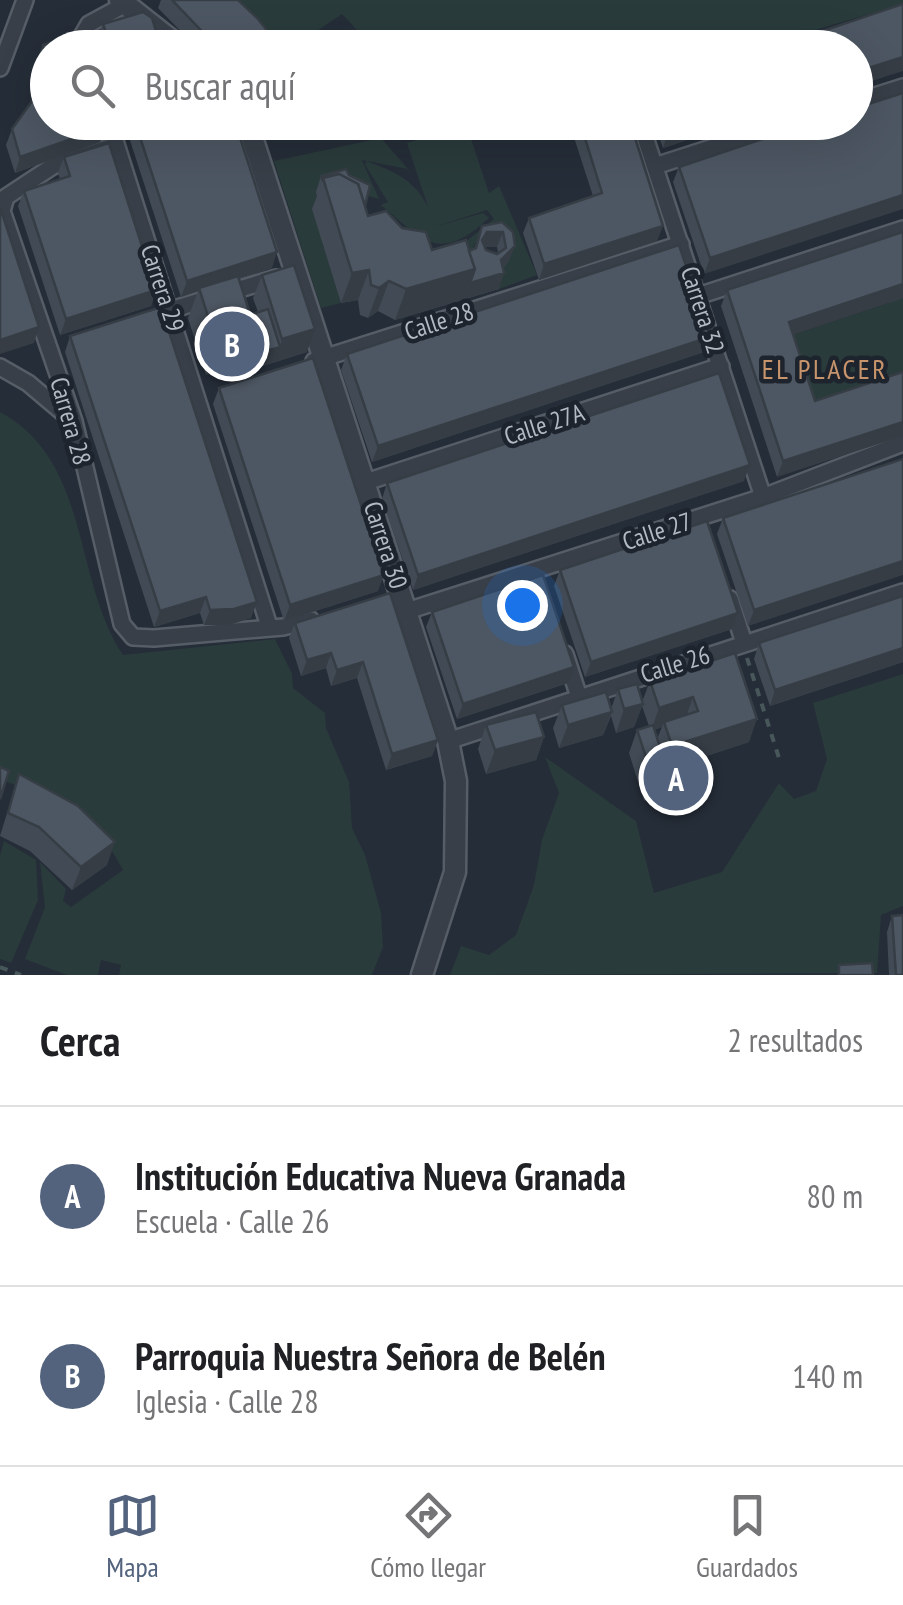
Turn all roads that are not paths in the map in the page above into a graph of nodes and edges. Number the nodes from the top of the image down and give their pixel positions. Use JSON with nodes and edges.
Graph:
{"nodes":[{"id":1,"x":25,"y":0,"type":"edge"},
{"id":2,"x":123,"y":2,"type":"edge"},
{"id":3,"x":85,"y":30,"type":"edge"},
{"id":4,"x":158,"y":30,"type":"edge"},
{"id":5,"x":0,"y":68,"type":"edge"},
{"id":6,"x":903,"y":87,"type":"edge"},
{"id":7,"x":873,"y":97,"type":"edge"},
{"id":8,"x":114,"y":140,"type":"edge"},
{"id":9,"x":252,"y":140,"type":"edge"},
{"id":10,"x":646,"y":140,"type":"edge"},
{"id":11,"x":736,"y":140,"type":"edge"},
{"id":12,"x":116,"y":145,"type":"junction"},
{"id":13,"x":655,"y":166,"type":"junction"},
{"id":14,"x":2,"y":204,"type":"edge"},
{"id":15,"x":903,"y":229,"type":"edge"},
{"id":16,"x":681,"y":244,"type":"junction"},
{"id":17,"x":298,"y":272,"type":"junction"},
{"id":18,"x":698,"y":296,"type":"junction"},
{"id":19,"x":171,"y":310,"type":"junction"},
{"id":20,"x":153,"y":315,"type":"edge"},
{"id":21,"x":66,"y":342,"type":"edge"},
{"id":22,"x":49,"y":347,"type":"junction"},
{"id":23,"x":326,"y":357,"type":"junction"},
{"id":24,"x":721,"y":366,"type":"junction"},
{"id":25,"x":0,"y":367,"type":"edge"},
{"id":26,"x":288,"y":368,"type":"edge"},
{"id":27,"x":214,"y":390,"type":"dead end"},
{"id":28,"x":195,"y":396,"type":"junction"},
{"id":29,"x":74,"y":422,"type":"junction"},
{"id":30,"x":903,"y":442,"type":"edge"},
{"id":31,"x":366,"y":482,"type":"junction"},
{"id":32,"x":763,"y":498,"type":"junction"},
{"id":33,"x":704,"y":516,"type":"junction"},
{"id":34,"x":710,"y":534,"type":"edge"},
{"id":35,"x":538,"y":569,"type":"junction"},
{"id":36,"x":544,"y":587,"type":"edge"},
{"id":37,"x":727,"y":589,"type":"edge"},
{"id":38,"x":903,"y":592,"type":"edge"},
{"id":39,"x":397,"y":600,"type":"junction"},
{"id":40,"x":322,"y":617,"type":"edge"},
{"id":41,"x":269,"y":626,"type":"junction"},
{"id":42,"x":561,"y":640,"type":"edge"},
{"id":43,"x":744,"y":643,"type":"junction"},
{"id":44,"x":578,"y":694,"type":"junction"},
{"id":45,"x":448,"y":740,"type":"junction"},
{"id":46,"x":422,"y":975,"type":"edge"}],
"edges":[{"from":1,"to":5,"type":"street"},
{"from":2,"to":3,"type":"street"},
{"from":2,"to":4,"type":"street"},
{"from":6,"to":7,"type":"street"},
{"from":8,"to":12,"type":"street","name":"Carrera 29"},
{"from":9,"to":17,"type":"street","name":"Carrera 30"},
{"from":10,"to":13,"type":"street","name":"Carrera 32"},
{"from":11,"to":13,"type":"street"},
{"from":12,"to":14,"type":"street"},
{"from":12,"to":19,"type":"street","name":"Carrera 29"},
{"from":13,"to":16,"type":"street","name":"Carrera 32"},
{"from":14,"to":22,"type":"street","name":"Carrera 28"},
{"from":15,"to":18,"type":"street"},
{"from":16,"to":18,"type":"street","name":"Carrera 32"},
{"from":16,"to":23,"type":"street","name":"Calle 28"},
{"from":17,"to":19,"type":"street"},
{"from":17,"to":23,"type":"street","name":"Carrera 30"},
{"from":18,"to":24,"type":"street","name":"Carrera 32"},
{"from":19,"to":20,"type":"street"},
{"from":19,"to":28,"type":"street","name":"Carrera 29"},
{"from":21,"to":22,"type":"street"},
{"from":22,"to":29,"type":"street","name":"Carrera 28"},
{"from":23,"to":26,"type":"street","name":"Calle 28"},
{"from":23,"to":31,"type":"street","name":"Carrera 30"},
{"from":24,"to":31,"type":"street","name":"Calle 27A"},
{"from":24,"to":32,"type":"street","name":"Carrera 32"},
{"from":25,"to":29,"type":"street"},
{"from":27,"to":28,"type":"street"},
{"from":28,"to":41,"type":"street","name":"Carrera 29"},
{"from":29,"to":41,"type":"street","name":"Carrera 28"},
{"from":30,"to":32,"type":"street","name":"Calle 27"},
{"from":31,"to":39,"type":"street","name":"Carrera 30"},
{"from":32,"to":33,"type":"street","name":"Calle 27"},
{"from":33,"to":34,"type":"street"},
{"from":33,"to":35,"type":"street","name":"Calle 27"},
{"from":35,"to":36,"type":"street"},
{"from":35,"to":39,"type":"street","name":"Calle 27"},
{"from":37,"to":43,"type":"street"},
{"from":38,"to":43,"type":"street","name":"Calle 26"},
{"from":39,"to":45,"type":"street","name":"Carrera 30"},
{"from":40,"to":41,"type":"street"},
{"from":42,"to":44,"type":"street"},
{"from":43,"to":44,"type":"street","name":"Calle 26"},
{"from":44,"to":45,"type":"street","name":"Calle 26"},
{"from":45,"to":46,"type":"street","name":"Carrera 30"}]}
